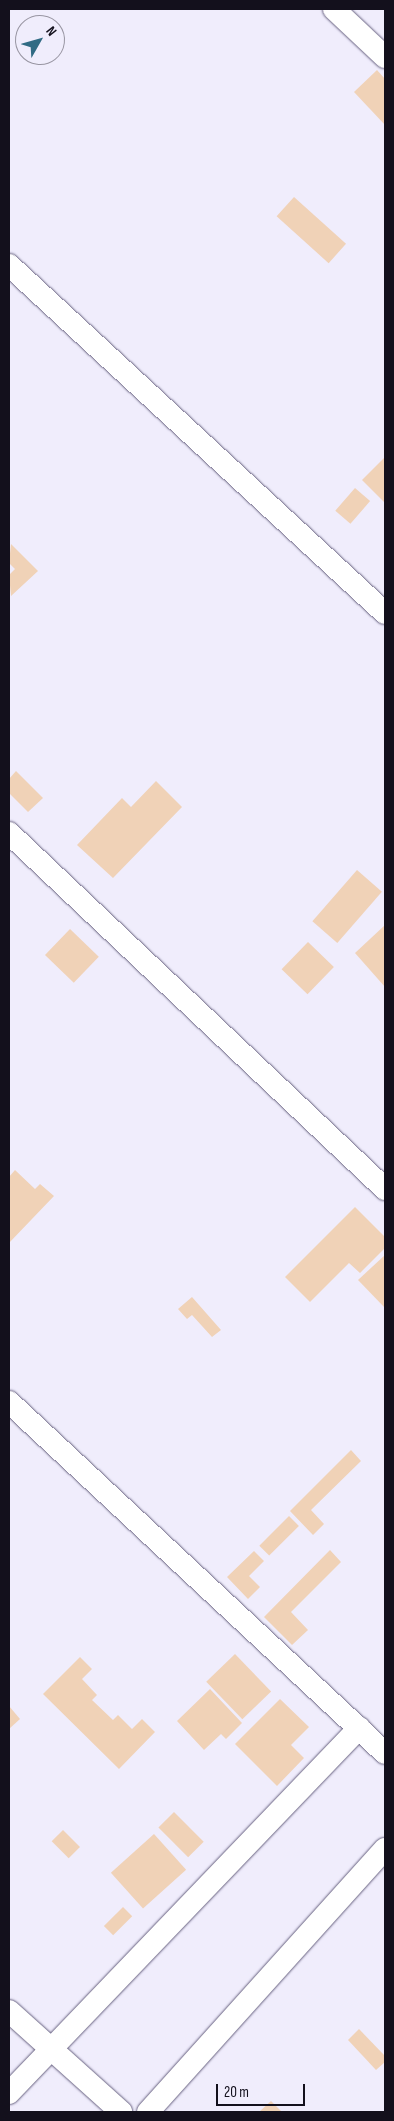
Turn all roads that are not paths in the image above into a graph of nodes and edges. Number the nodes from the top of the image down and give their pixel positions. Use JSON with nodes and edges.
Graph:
{"nodes":[{"id":1,"x":334,"y":9,"type":"edge"},
{"id":2,"x":385,"y":57,"type":"edge"},
{"id":3,"x":9,"y":265,"type":"edge"},
{"id":4,"x":385,"y":613,"type":"edge"},
{"id":5,"x":9,"y":832,"type":"edge"},
{"id":6,"x":385,"y":1189,"type":"edge"},
{"id":7,"x":9,"y":1402,"type":"edge"},
{"id":8,"x":359,"y":1728,"type":"junction"},
{"id":9,"x":385,"y":1753,"type":"edge"},
{"id":10,"x":385,"y":1849,"type":"edge"},
{"id":11,"x":9,"y":2011,"type":"edge"},
{"id":12,"x":49,"y":2050,"type":"junction"},
{"id":13,"x":9,"y":2093,"type":"edge"},
{"id":14,"x":121,"y":2112,"type":"edge"},
{"id":15,"x":148,"y":2112,"type":"edge"}],
"edges":[{"from":1,"to":2,"type":"street"},
{"from":3,"to":4,"type":"street"},
{"from":5,"to":6,"type":"street"},
{"from":7,"to":8,"type":"street"},
{"from":8,"to":9,"type":"street"},
{"from":8,"to":12,"type":"street"},
{"from":10,"to":15,"type":"street"},
{"from":11,"to":12,"type":"street"},
{"from":12,"to":13,"type":"street"},
{"from":12,"to":14,"type":"street"}]}
